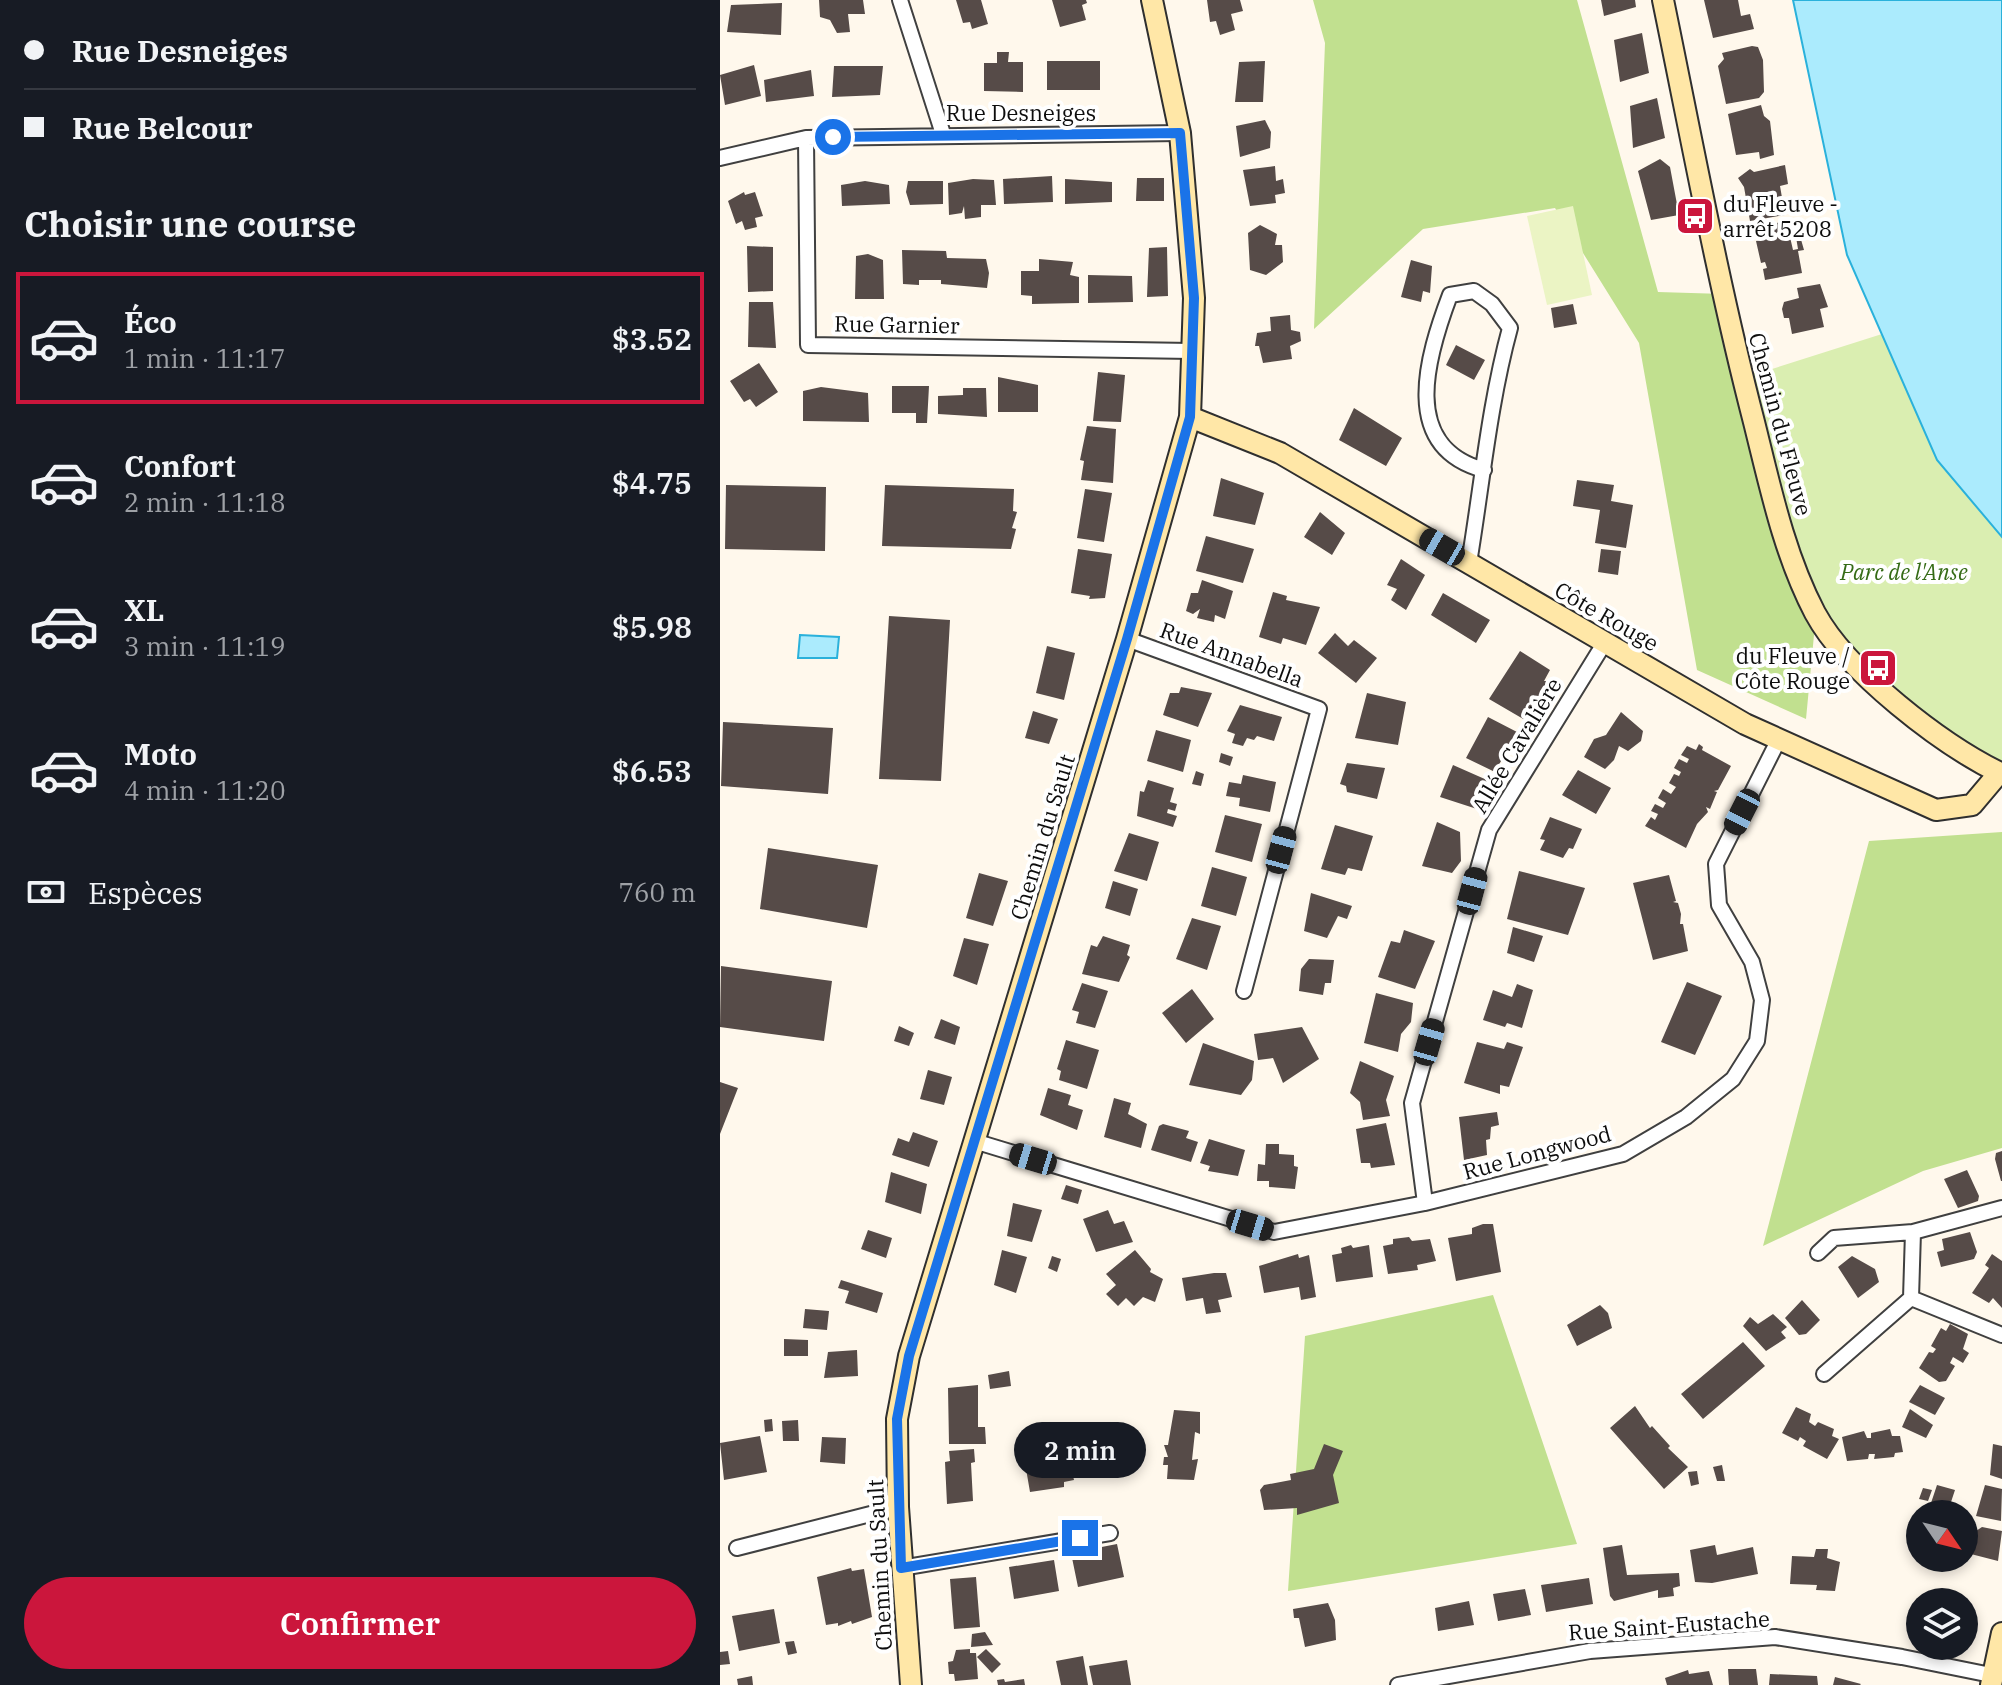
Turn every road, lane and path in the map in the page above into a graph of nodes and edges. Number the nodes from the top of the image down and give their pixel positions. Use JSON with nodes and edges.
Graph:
{"nodes":[{"id":1,"x":900,"y":0,"type":"edge"},
{"id":2,"x":1152,"y":0,"type":"edge"},
{"id":3,"x":1663,"y":0,"type":"edge"},
{"id":4,"x":1180,"y":133,"type":"junction"},
{"id":5,"x":943,"y":134,"type":"junction"},
{"id":6,"x":806,"y":138,"type":"junction"},
{"id":7,"x":720,"y":158,"type":"edge"},
{"id":8,"x":1192,"y":351,"type":"junction"},
{"id":9,"x":1190,"y":417,"type":"junction"},
{"id":10,"x":1484,"y":470,"type":"junction"},
{"id":11,"x":1469,"y":563,"type":"junction"},
{"id":12,"x":1127,"y":639,"type":"junction"},
{"id":13,"x":1605,"y":642,"type":"junction"},
{"id":14,"x":1779,"y":739,"type":"junction"},
{"id":15,"x":2000,"y":773,"type":"edge"},
{"id":16,"x":1244,"y":991,"type":"dead end"},
{"id":17,"x":974,"y":1141,"type":"junction"},
{"id":18,"x":1425,"y":1203,"type":"junction"},
{"id":19,"x":2002,"y":1208,"type":"edge"},
{"id":20,"x":1913,"y":1232,"type":"junction"},
{"id":21,"x":1818,"y":1253,"type":"dead end"},
{"id":22,"x":1911,"y":1298,"type":"junction"},
{"id":23,"x":2002,"y":1335,"type":"edge"},
{"id":24,"x":1824,"y":1374,"type":"dead end"},
{"id":25,"x":898,"y":1507,"type":"junction"},
{"id":26,"x":1110,"y":1533,"type":"dead end"},
{"id":27,"x":737,"y":1548,"type":"dead end"},
{"id":28,"x":901,"y":1568,"type":"junction"},
{"id":29,"x":2002,"y":1633,"type":"edge"},
{"id":30,"x":1991,"y":1680,"type":"edge"},
{"id":31,"x":911,"y":1685,"type":"edge"},
{"id":32,"x":1398,"y":1685,"type":"edge"}],
"edges":[{"from":1,"to":5,"type":"street"},
{"from":2,"to":4,"type":"street","name":"Chemin du Sault"},
{"from":3,"to":15,"type":"street","name":"Chemin du Fleuve"},
{"from":4,"to":5,"type":"street","name":"Rue Desneiges"},
{"from":4,"to":8,"type":"street","name":"Chemin du Sault"},
{"from":5,"to":6,"type":"street","name":"Rue Desneiges"},
{"from":6,"to":7,"type":"street","name":"Rue Desneiges"},
{"from":6,"to":8,"type":"street","name":"Rue Garnier"},
{"from":8,"to":9,"type":"street","name":"Chemin du Sault"},
{"from":9,"to":11,"type":"street","name":"Côte Rouge"},
{"from":9,"to":12,"type":"street","name":"Chemin du Sault"},
{"from":10,"to":10,"type":"street"},
{"from":10,"to":11,"type":"street"},
{"from":11,"to":13,"type":"street","name":"Côte Rouge"},
{"from":12,"to":16,"type":"street","name":"Rue Annabella"},
{"from":12,"to":17,"type":"street","name":"Chemin du Sault"},
{"from":13,"to":14,"type":"street","name":"Côte Rouge"},
{"from":13,"to":18,"type":"street","name":"Allée Cavalière"},
{"from":14,"to":15,"type":"street","name":"Côte Rouge"},
{"from":14,"to":18,"type":"street","name":"Rue Longwood"},
{"from":17,"to":18,"type":"street","name":"Rue Longwood"},
{"from":17,"to":25,"type":"street","name":"Chemin du Sault"},
{"from":19,"to":20,"type":"street"},
{"from":20,"to":21,"type":"street"},
{"from":20,"to":22,"type":"street"},
{"from":22,"to":23,"type":"street"},
{"from":22,"to":24,"type":"street"},
{"from":25,"to":27,"type":"street"},
{"from":25,"to":28,"type":"street","name":"Chemin du Sault"},
{"from":26,"to":28,"type":"street"},
{"from":28,"to":31,"type":"street","name":"Chemin du Sault"},
{"from":29,"to":30,"type":"street"},
{"from":30,"to":32,"type":"street","name":"Rue Saint-Eustache"}]}
